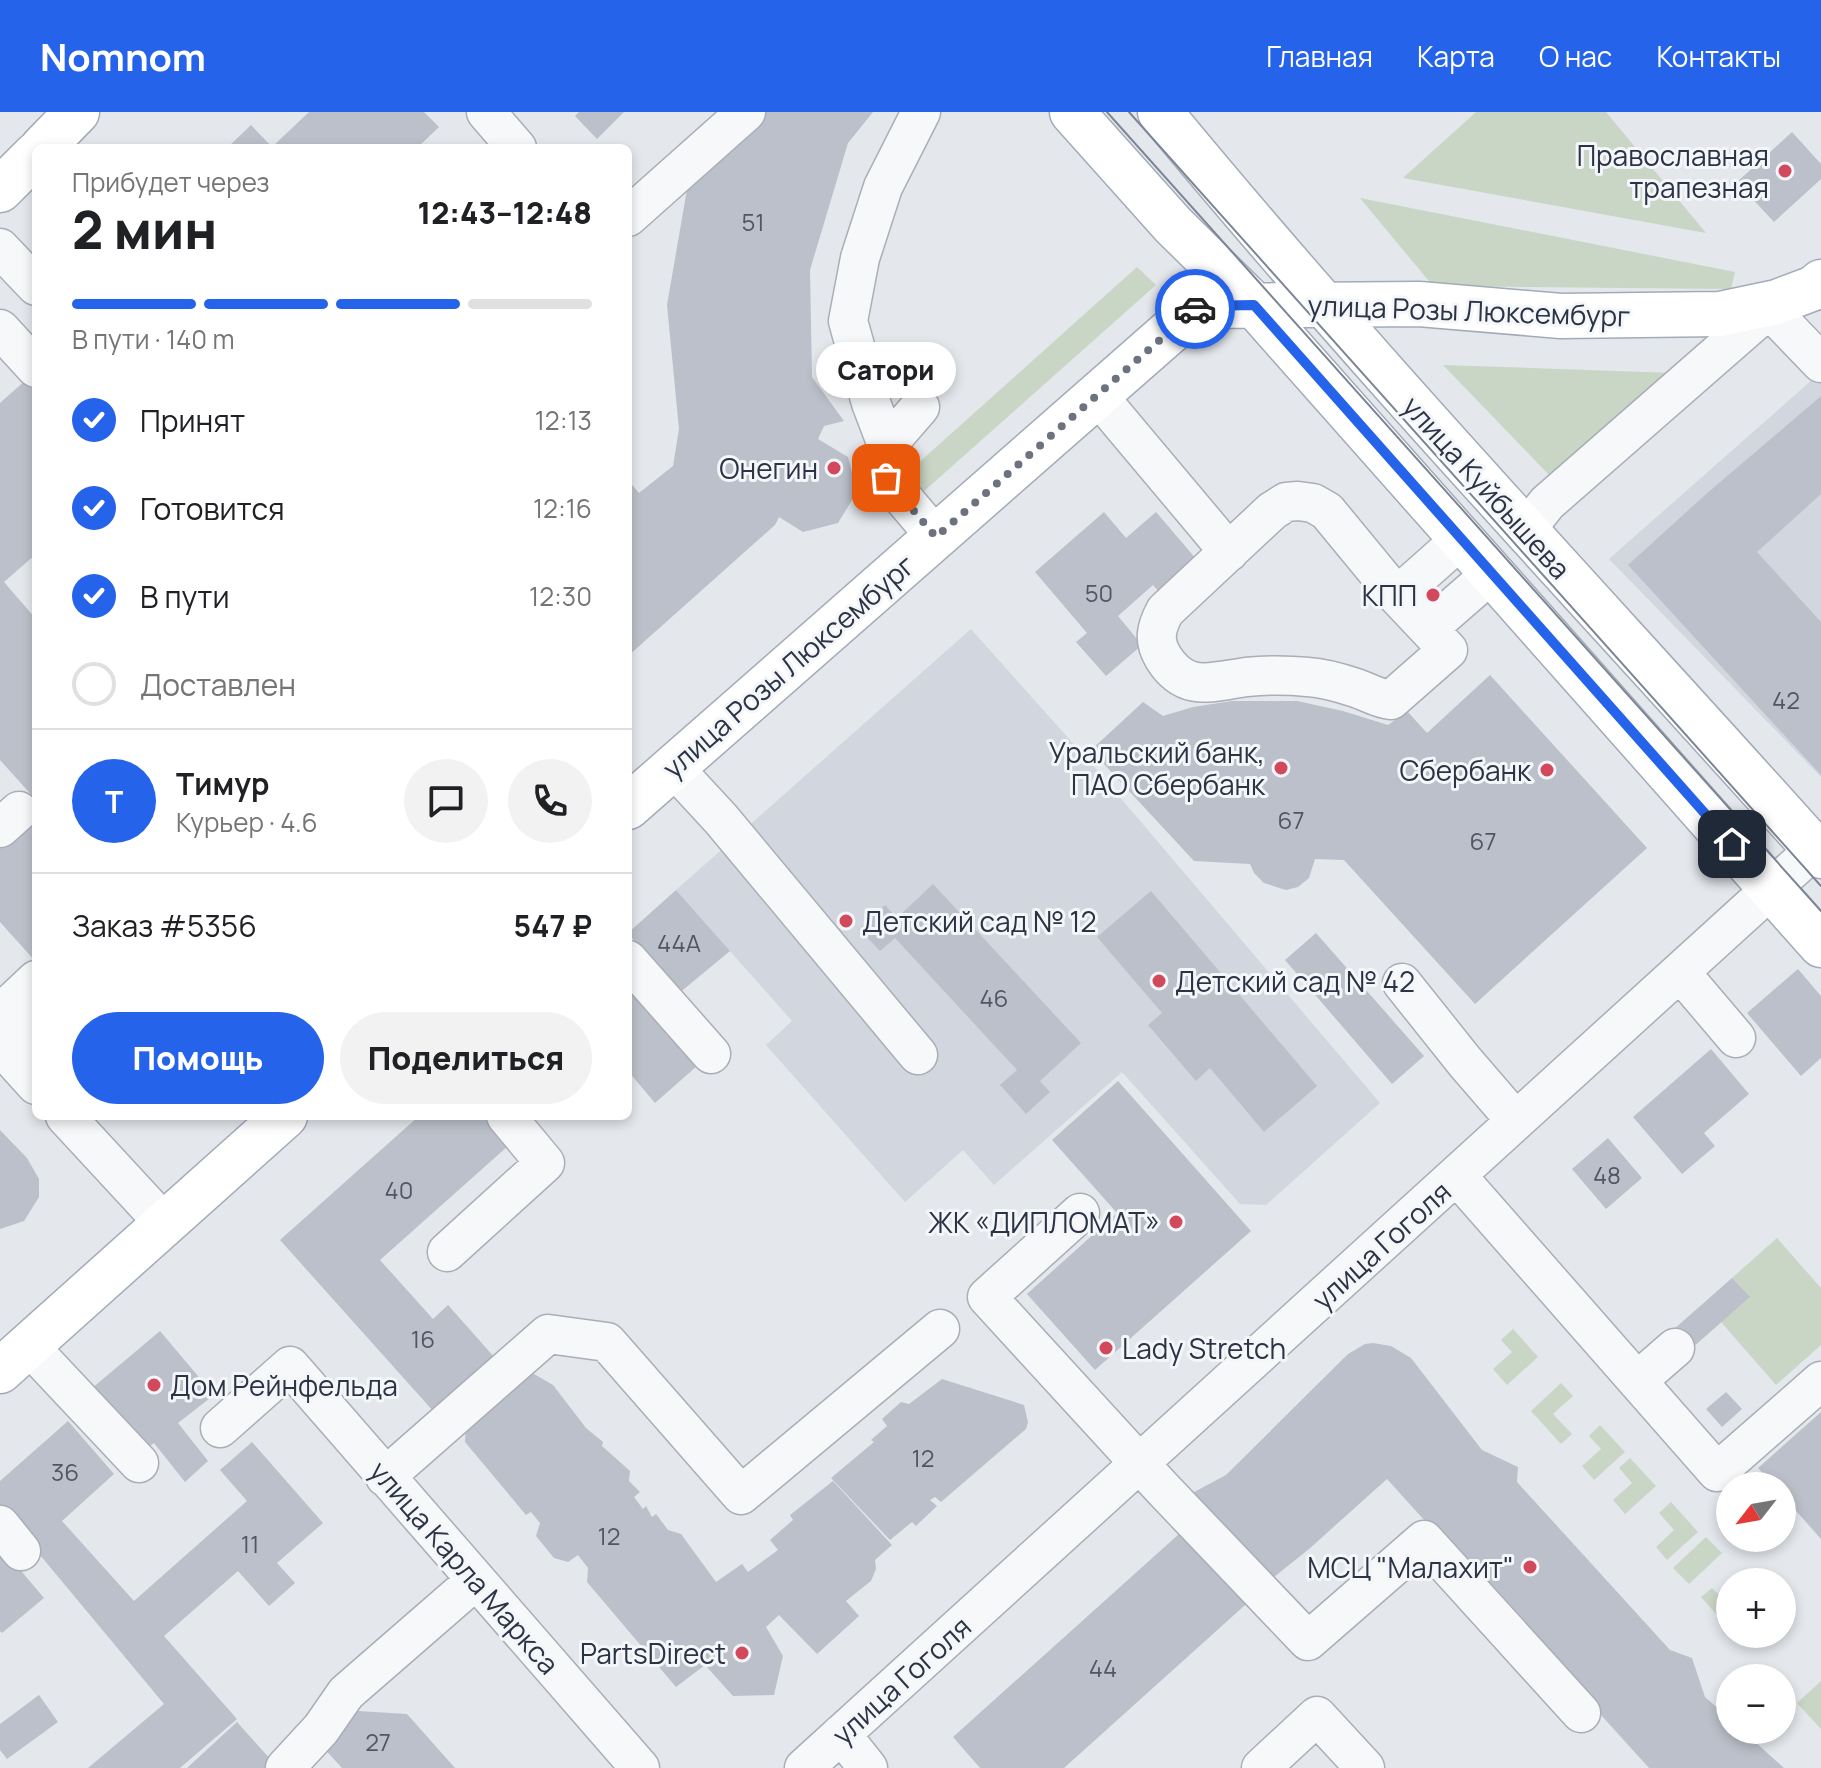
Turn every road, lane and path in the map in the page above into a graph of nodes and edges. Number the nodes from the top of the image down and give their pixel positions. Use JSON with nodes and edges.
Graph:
{"nodes":[{"id":1,"x":77,"y":112,"type":"edge"},
{"id":2,"x":486,"y":112,"type":"edge"},
{"id":3,"x":921,"y":112,"type":"edge"},
{"id":4,"x":1072,"y":112,"type":"edge"},
{"id":5,"x":1160,"y":112,"type":"edge"},
{"id":6,"x":741,"y":113,"type":"edge"},
{"id":7,"x":46,"y":144,"type":"edge"},
{"id":8,"x":514,"y":144,"type":"edge"},
{"id":9,"x":32,"y":158,"type":"edge"},
{"id":10,"x":0,"y":190,"type":"edge"},
{"id":11,"x":1228,"y":195,"type":"junction"},
{"id":12,"x":632,"y":213,"type":"edge"},
{"id":13,"x":0,"y":248,"type":"edge"},
{"id":14,"x":32,"y":282,"type":"edge"},
{"id":15,"x":1207,"y":286,"type":"junction"},
{"id":16,"x":1800,"y":295,"type":"edge"},
{"id":17,"x":1254,"y":305,"type":"junction"},
{"id":18,"x":1326,"y":305,"type":"junction"},
{"id":19,"x":0,"y":329,"type":"edge"},
{"id":20,"x":1821,"y":363,"type":"edge"},
{"id":21,"x":32,"y":364,"type":"edge"},
{"id":22,"x":1098,"y":396,"type":"junction"},
{"id":23,"x":920,"y":407,"type":"dead end"},
{"id":24,"x":887,"y":445,"type":"junction"},
{"id":25,"x":1525,"y":531,"type":"junction"},
{"id":26,"x":936,"y":537,"type":"junction"},
{"id":27,"x":1460,"y":540,"type":"junction"},
{"id":28,"x":1229,"y":552,"type":"junction"},
{"id":29,"x":1492,"y":573,"type":"junction"},
{"id":30,"x":1397,"y":596,"type":"junction"},
{"id":31,"x":1429,"y":628,"type":"junction"},
{"id":32,"x":672,"y":766,"type":"junction"},
{"id":33,"x":632,"y":803,"type":"edge"},
{"id":34,"x":1818,"y":853,"type":"edge"},
{"id":35,"x":1772,"y":889,"type":"junction"},
{"id":36,"x":1821,"y":945,"type":"edge"},
{"id":37,"x":632,"y":965,"type":"edge"},
{"id":38,"x":1680,"y":972,"type":"junction"},
{"id":39,"x":1402,"y":983,"type":"dead end"},
{"id":40,"x":32,"y":984,"type":"edge"},
{"id":41,"x":0,"y":1014,"type":"edge"},
{"id":42,"x":32,"y":1031,"type":"edge"},
{"id":43,"x":1736,"y":1038,"type":"dead end"},
{"id":44,"x":4,"y":1050,"type":"edge"},
{"id":45,"x":711,"y":1054,"type":"dead end"},
{"id":46,"x":918,"y":1055,"type":"dead end"},
{"id":47,"x":32,"y":1081,"type":"edge"},
{"id":48,"x":69,"y":1120,"type":"edge"},
{"id":49,"x":280,"y":1120,"type":"edge"},
{"id":50,"x":509,"y":1120,"type":"edge"},
{"id":51,"x":1516,"y":1121,"type":"junction"},
{"id":52,"x":1457,"y":1176,"type":"junction"},
{"id":53,"x":1080,"y":1213,"type":"dead end"},
{"id":54,"x":164,"y":1223,"type":"junction"},
{"id":55,"x":447,"y":1252,"type":"dead end"},
{"id":56,"x":940,"y":1329,"type":"dead end"},
{"id":57,"x":1675,"y":1348,"type":"dead end"},
{"id":58,"x":14,"y":1358,"type":"edge"},
{"id":59,"x":1637,"y":1381,"type":"junction"},
{"id":60,"x":1821,"y":1381,"type":"edge"},
{"id":61,"x":220,"y":1428,"type":"dead end"},
{"id":62,"x":139,"y":1463,"type":"dead end"},
{"id":63,"x":1140,"y":1463,"type":"junction"},
{"id":64,"x":385,"y":1477,"type":"junction"},
{"id":65,"x":476,"y":1580,"type":"junction"},
{"id":66,"x":1581,"y":1713,"type":"dead end"},
{"id":67,"x":841,"y":1734,"type":"junction"},
{"id":68,"x":285,"y":1768,"type":"edge"},
{"id":69,"x":640,"y":1768,"type":"edge"},
{"id":70,"x":804,"y":1768,"type":"edge"},
{"id":71,"x":868,"y":1768,"type":"edge"},
{"id":72,"x":1261,"y":1768,"type":"edge"},
{"id":73,"x":1365,"y":1768,"type":"edge"}],
"edges":[{"from":1,"to":7,"type":"main road"},
{"from":2,"to":8,"type":"street"},
{"from":3,"to":24,"type":"street"},
{"from":4,"to":15,"type":"main road"},
{"from":5,"to":11,"type":"main road","name":"улица Куйбышева"},
{"from":6,"to":12,"type":"street"},
{"from":9,"to":10,"type":"main road"},
{"from":11,"to":15,"type":"main road"},
{"from":11,"to":18,"type":"main road","name":"улица Куйбышева"},
{"from":13,"to":14,"type":"street"},
{"from":15,"to":17,"type":"main road","name":"улица Розы Люксембург"},
{"from":15,"to":22,"type":"main road","name":"улица Розы Люксембург"},
{"from":16,"to":18,"type":"main road","name":"улица Розы Люксембург"},
{"from":16,"to":20,"type":"street"},
{"from":16,"to":25,"type":"street"},
{"from":17,"to":18,"type":"main road","name":"улица Розы Люксембург"},
{"from":17,"to":27,"type":"main road","name":"улица Куйбышева"},
{"from":18,"to":25,"type":"main road","name":"улица Куйбышева"},
{"from":19,"to":21,"type":"street"},
{"from":22,"to":26,"type":"main road","name":"улица Розы Люксембург"},
{"from":22,"to":28,"type":"street"},
{"from":23,"to":24,"type":"street"},
{"from":24,"to":26,"type":"street"},
{"from":25,"to":34,"type":"main road","name":"улица Куйбышева"},
{"from":26,"to":32,"type":"main road","name":"улица Розы Люксембург"},
{"from":27,"to":29,"type":"main road","name":"улица Куйбышева"},
{"from":27,"to":30,"type":"street"},
{"from":28,"to":30,"type":"street"},
{"from":28,"to":31,"type":"street"},
{"from":29,"to":31,"type":"street"},
{"from":29,"to":35,"type":"main road","name":"улица Куйбышева"},
{"from":30,"to":31,"type":"street"},
{"from":32,"to":33,"type":"main road","name":"улица Розы Люксембург"},
{"from":32,"to":46,"type":"street"},
{"from":34,"to":35,"type":"street","name":"улица Гоголя"},
{"from":35,"to":36,"type":"main road","name":"улица Куйбышева"},
{"from":35,"to":38,"type":"street","name":"улица Гоголя"},
{"from":37,"to":45,"type":"street"},
{"from":38,"to":43,"type":"street"},
{"from":38,"to":51,"type":"street","name":"улица Гоголя"},
{"from":39,"to":51,"type":"street"},
{"from":40,"to":41,"type":"street"},
{"from":42,"to":44,"type":"street"},
{"from":44,"to":47,"type":"street"},
{"from":48,"to":54,"type":"street"},
{"from":49,"to":54,"type":"main road"},
{"from":50,"to":55,"type":"street"},
{"from":51,"to":52,"type":"street","name":"улица Гоголя"},
{"from":52,"to":59,"type":"street"},
{"from":52,"to":63,"type":"street","name":"улица Гоголя"},
{"from":53,"to":63,"type":"street"},
{"from":54,"to":58,"type":"main road"},
{"from":56,"to":64,"type":"street"},
{"from":57,"to":59,"type":"street"},
{"from":58,"to":62,"type":"street"},
{"from":59,"to":60,"type":"street"},
{"from":61,"to":64,"type":"street","name":"улица Карла Маркса"},
{"from":63,"to":66,"type":"street"},
{"from":63,"to":67,"type":"street","name":"улица Гоголя"},
{"from":64,"to":65,"type":"street","name":"улица Карла Маркса"},
{"from":65,"to":68,"type":"street"},
{"from":65,"to":69,"type":"street","name":"улица Карла Маркса"},
{"from":67,"to":70,"type":"street","name":"улица Гоголя"},
{"from":67,"to":71,"type":"street"},
{"from":72,"to":73,"type":"street"}]}
